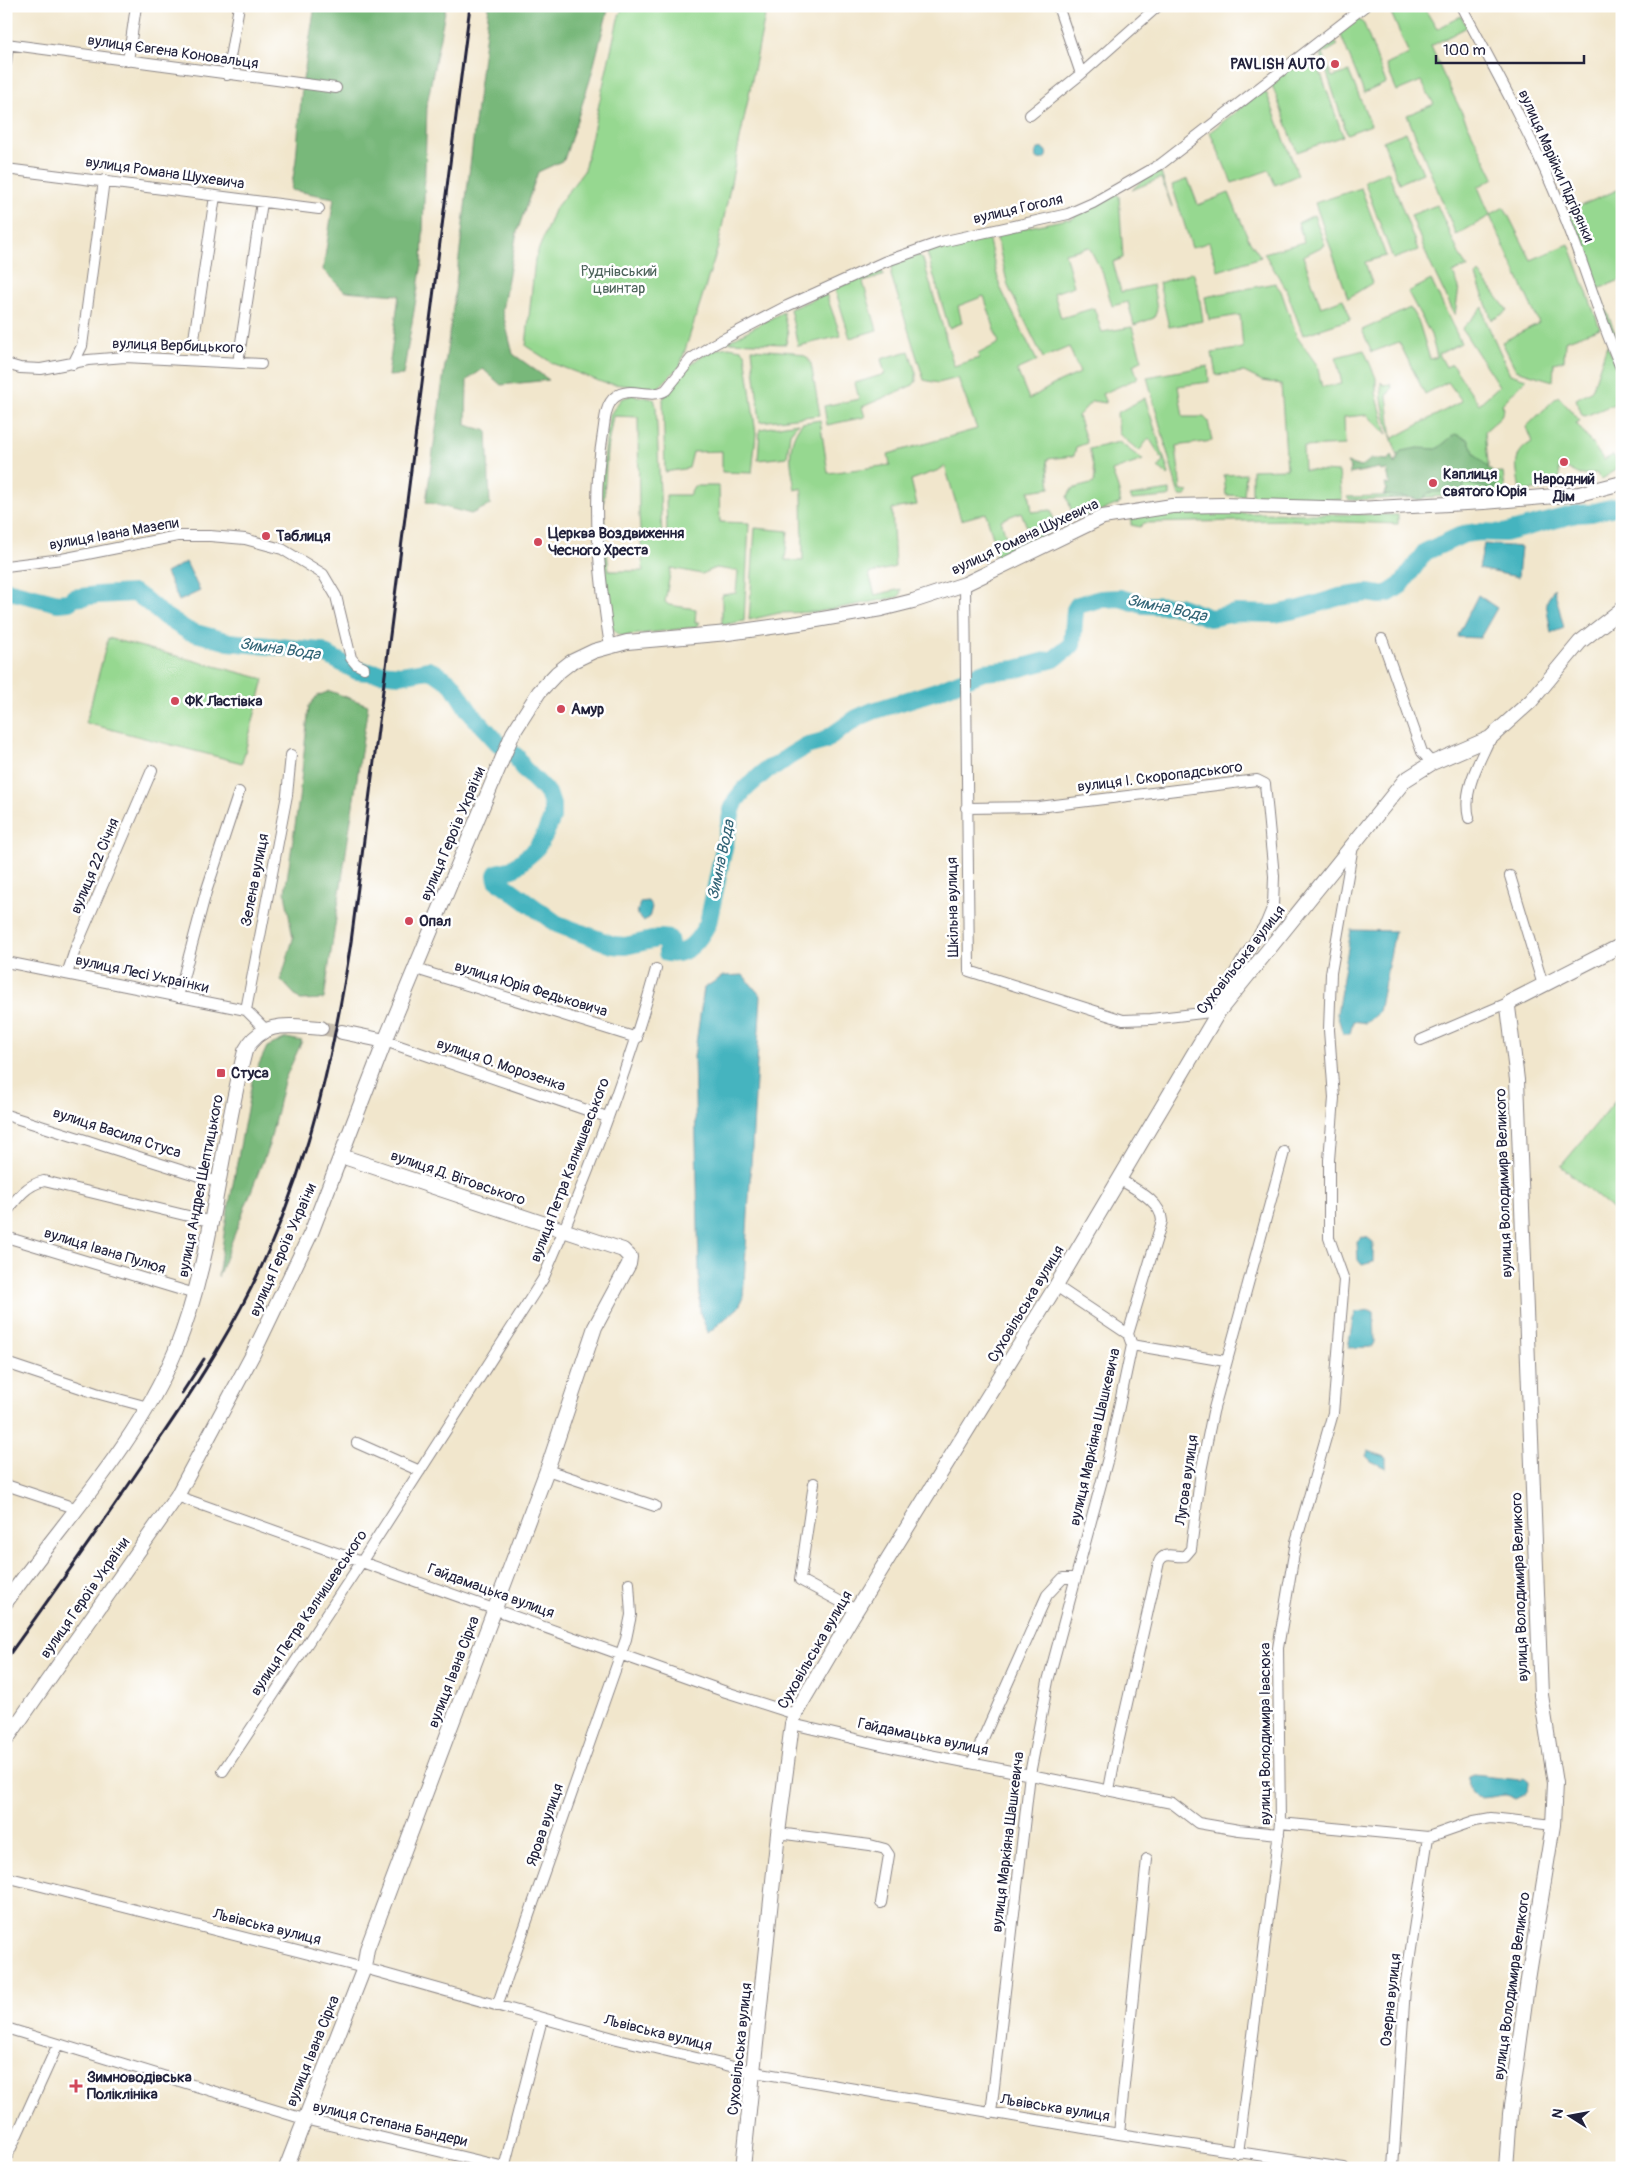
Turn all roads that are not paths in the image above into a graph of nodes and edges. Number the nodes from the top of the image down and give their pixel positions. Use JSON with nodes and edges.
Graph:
{"nodes":[{"id":1,"x":136,"y":6,"type":"edge"},
{"id":2,"x":238,"y":6,"type":"edge"},
{"id":3,"x":1058,"y":6,"type":"edge"},
{"id":4,"x":1158,"y":6,"type":"edge"},
{"id":5,"x":1366,"y":6,"type":"edge"},
{"id":6,"x":1461,"y":6,"type":"edge"},
{"id":7,"x":7,"y":44,"type":"edge"},
{"id":8,"x":128,"y":62,"type":"junction"},
{"id":9,"x":6,"y":63,"type":"edge"},
{"id":10,"x":1081,"y":74,"type":"junction"},
{"id":11,"x":227,"y":75,"type":"junction"},
{"id":12,"x":336,"y":88,"type":"dead end"},
{"id":13,"x":1030,"y":115,"type":"dead end"},
{"id":14,"x":6,"y":169,"type":"edge"},
{"id":15,"x":104,"y":180,"type":"junction"},
{"id":16,"x":215,"y":196,"type":"junction"},
{"id":17,"x":262,"y":202,"type":"junction"},
{"id":18,"x":319,"y":209,"type":"dead end"},
{"id":19,"x":193,"y":346,"type":"dead end"},
{"id":20,"x":239,"y":356,"type":"dead end"},
{"id":21,"x":6,"y":364,"type":"edge"},
{"id":22,"x":74,"y":364,"type":"junction"},
{"id":23,"x":261,"y":364,"type":"dead end"},
{"id":24,"x":1622,"y":370,"type":"edge"},
{"id":25,"x":1622,"y":483,"type":"edge"},
{"id":26,"x":6,"y":566,"type":"edge"},
{"id":27,"x":964,"y":584,"type":"junction"},
{"id":28,"x":1622,"y":609,"type":"edge"},
{"id":29,"x":1382,"y":639,"type":"dead end"},
{"id":30,"x":610,"y":646,"type":"junction"},
{"id":31,"x":364,"y":668,"type":"dead end"},
{"id":32,"x":513,"y":733,"type":"joint"},
{"id":33,"x":1490,"y":738,"type":"junction"},
{"id":34,"x":291,"y":755,"type":"dead end"},
{"id":35,"x":1432,"y":763,"type":"junction"},
{"id":36,"x":152,"y":770,"type":"dead end"},
{"id":37,"x":239,"y":792,"type":"dead end"},
{"id":38,"x":966,"y":808,"type":"junction"},
{"id":39,"x":1470,"y":818,"type":"dead end"},
{"id":40,"x":1353,"y":845,"type":"junction"},
{"id":41,"x":1510,"y":876,"type":"dead end"},
{"id":42,"x":1622,"y":945,"type":"edge"},
{"id":43,"x":6,"y":962,"type":"edge"},
{"id":44,"x":656,"y":968,"type":"dead end"},
{"id":45,"x":416,"y":969,"type":"junction"},
{"id":46,"x":67,"y":974,"type":"junction"},
{"id":47,"x":1543,"y":985,"type":"junction"},
{"id":48,"x":178,"y":996,"type":"junction"},
{"id":49,"x":1510,"y":1002,"type":"junction"},
{"id":50,"x":246,"y":1010,"type":"junction"},
{"id":51,"x":1219,"y":1011,"type":"junction"},
{"id":52,"x":321,"y":1028,"type":"tunnel mouth"},
{"id":53,"x":265,"y":1029,"type":"junction"},
{"id":54,"x":342,"y":1032,"type":"tunnel mouth"},
{"id":55,"x":637,"y":1038,"type":"junction"},
{"id":56,"x":1421,"y":1040,"type":"dead end"},
{"id":57,"x":385,"y":1041,"type":"junction"},
{"id":58,"x":6,"y":1114,"type":"edge"},
{"id":59,"x":607,"y":1117,"type":"junction"},
{"id":60,"x":1284,"y":1152,"type":"dead end"},
{"id":61,"x":341,"y":1156,"type":"junction"},
{"id":62,"x":1119,"y":1179,"type":"junction"},
{"id":63,"x":218,"y":1182,"type":"junction"},
{"id":64,"x":6,"y":1213,"type":"edge"},
{"id":65,"x":213,"y":1222,"type":"junction"},
{"id":66,"x":564,"y":1231,"type":"junction"},
{"id":67,"x":6,"y":1237,"type":"edge"},
{"id":68,"x":1056,"y":1286,"type":"junction"},
{"id":69,"x":195,"y":1294,"type":"junction"},
{"id":70,"x":1128,"y":1334,"type":"junction"},
{"id":71,"x":1132,"y":1345,"type":"junction"},
{"id":72,"x":1225,"y":1362,"type":"junction"},
{"id":73,"x":6,"y":1363,"type":"edge"},
{"id":74,"x":148,"y":1407,"type":"junction"},
{"id":75,"x":357,"y":1443,"type":"dead end"},
{"id":76,"x":547,"y":1470,"type":"junction"},
{"id":77,"x":420,"y":1471,"type":"junction"},
{"id":78,"x":814,"y":1483,"type":"dead end"},
{"id":79,"x":6,"y":1485,"type":"edge"},
{"id":80,"x":177,"y":1496,"type":"junction"},
{"id":81,"x":655,"y":1506,"type":"dead end"},
{"id":82,"x":78,"y":1509,"type":"junction"},
{"id":83,"x":362,"y":1561,"type":"junction"},
{"id":84,"x":1076,"y":1578,"type":"junction"},
{"id":85,"x":629,"y":1582,"type":"dead end"},
{"id":86,"x":6,"y":1602,"type":"edge"},
{"id":87,"x":495,"y":1609,"type":"junction"},
{"id":88,"x":856,"y":1610,"type":"junction"},
{"id":89,"x":621,"y":1654,"type":"junction"},
{"id":90,"x":793,"y":1719,"type":"junction"},
{"id":91,"x":6,"y":1740,"type":"edge"},
{"id":92,"x":972,"y":1763,"type":"junction"},
{"id":93,"x":222,"y":1771,"type":"dead end"},
{"id":94,"x":1030,"y":1774,"type":"junction"},
{"id":95,"x":1109,"y":1790,"type":"junction"},
{"id":96,"x":1553,"y":1825,"type":"junction"},
{"id":97,"x":1280,"y":1828,"type":"junction"},
{"id":98,"x":778,"y":1833,"type":"junction"},
{"id":99,"x":1428,"y":1837,"type":"junction"},
{"id":100,"x":1147,"y":1859,"type":"dead end"},
{"id":101,"x":6,"y":1877,"type":"edge"},
{"id":102,"x":880,"y":1903,"type":"dead end"},
{"id":103,"x":364,"y":1968,"type":"junction"},
{"id":104,"x":497,"y":2006,"type":"junction"},
{"id":105,"x":542,"y":2019,"type":"junction"},
{"id":106,"x":6,"y":2028,"type":"edge"},
{"id":107,"x":58,"y":2044,"type":"junction"},
{"id":108,"x":755,"y":2072,"type":"junction"},
{"id":109,"x":991,"y":2113,"type":"junction"},
{"id":110,"x":304,"y":2119,"type":"junction"},
{"id":111,"x":1119,"y":2134,"type":"junction"},
{"id":112,"x":1238,"y":2153,"type":"junction"},
{"id":113,"x":6,"y":2159,"type":"edge"},
{"id":114,"x":506,"y":2167,"type":"edge"},
{"id":115,"x":286,"y":2168,"type":"edge"},
{"id":116,"x":743,"y":2168,"type":"edge"},
{"id":117,"x":1344,"y":2168,"type":"edge"},
{"id":118,"x":1392,"y":2168,"type":"edge"},
{"id":119,"x":1506,"y":2168,"type":"edge"}],
"edges":[{"from":1,"to":8,"type":"street"},
{"from":2,"to":11,"type":"street"},
{"from":3,"to":10,"type":"street"},
{"from":4,"to":10,"type":"street"},
{"from":5,"to":30,"type":"street","name":"вулиця Гоголя"},
{"from":6,"to":24,"type":"street","name":"вулиця Марійки Підгірянки"},
{"from":7,"to":8,"type":"street","name":"вулиця Євгена Коновальця"},
{"from":7,"to":9,"type":"street"},
{"from":8,"to":11,"type":"street","name":"вулиця Євгена Коновальця"},
{"from":10,"to":13,"type":"street"},
{"from":11,"to":12,"type":"street","name":"вулиця Євгена Коновальця"},
{"from":14,"to":15,"type":"street","name":"вулиця Романа Шухевича"},
{"from":15,"to":16,"type":"street","name":"вулиця Романа Шухевича"},
{"from":15,"to":22,"type":"street"},
{"from":16,"to":17,"type":"street","name":"вулиця Романа Шухевича"},
{"from":16,"to":19,"type":"street"},
{"from":17,"to":18,"type":"street","name":"вулиця Романа Шухевича"},
{"from":17,"to":20,"type":"street"},
{"from":21,"to":22,"type":"street","name":"вулиця Вербицького"},
{"from":22,"to":23,"type":"street","name":"вулиця Вербицького"},
{"from":25,"to":27,"type":"street","name":"вулиця Романа Шухевича"},
{"from":26,"to":31,"type":"street","name":"вулиця Івана Мазепи"},
{"from":27,"to":30,"type":"street","name":"вулиця Романа Шухевича"},
{"from":27,"to":38,"type":"street","name":"Шкільна вулиця"},
{"from":28,"to":33,"type":"street","name":"Суховільська вулиця"},
{"from":29,"to":35,"type":"street"},
{"from":30,"to":32,"type":"street","name":"вулиця Романа Шухевича"},
{"from":32,"to":45,"type":"street","name":"вулиця Героїв України"},
{"from":33,"to":35,"type":"street","name":"Суховільська вулиця"},
{"from":33,"to":39,"type":"street"},
{"from":34,"to":50,"type":"street","name":"Зелена вулиця"},
{"from":35,"to":40,"type":"street","name":"Суховільська вулиця"},
{"from":36,"to":46,"type":"street","name":"вулиця 22 Січня"},
{"from":37,"to":48,"type":"street"},
{"from":38,"to":51,"type":"street","name":"Шкільна вулиця"},
{"from":38,"to":51,"type":"street","name":"вулиця І. Скоропадського"},
{"from":40,"to":51,"type":"street","name":"Суховільська вулиця"},
{"from":40,"to":97,"type":"street","name":"вулиця Володимира Івасюка"},
{"from":41,"to":47,"type":"street"},
{"from":42,"to":47,"type":"street"},
{"from":43,"to":46,"type":"street","name":"вулиця Лесі Українки"},
{"from":44,"to":55,"type":"street","name":"вулиця Петра Калнишевського"},
{"from":45,"to":55,"type":"street","name":"вулиця Юрія Федьковича"},
{"from":45,"to":57,"type":"street","name":"вулиця Героїв України"},
{"from":46,"to":48,"type":"street","name":"вулиця Лесі Українки"},
{"from":47,"to":49,"type":"street"},
{"from":48,"to":50,"type":"street","name":"вулиця Лесі Українки"},
{"from":49,"to":56,"type":"street"},
{"from":49,"to":96,"type":"street","name":"вулиця Володимира Великого"},
{"from":50,"to":53,"type":"street"},
{"from":51,"to":62,"type":"street","name":"Суховільська вулиця"},
{"from":52,"to":53,"type":"street"},
{"from":53,"to":63,"type":"street","name":"вулиця Андрея Шептицького"},
{"from":54,"to":57,"type":"street"},
{"from":55,"to":59,"type":"street","name":"вулиця Петра Калнишевського"},
{"from":57,"to":59,"type":"street","name":"вулиця О. Морозенка"},
{"from":57,"to":61,"type":"street","name":"вулиця Героїв України"},
{"from":58,"to":63,"type":"street","name":"вулиця Василя Стуса"},
{"from":59,"to":66,"type":"street","name":"вулиця Петра Калнишевського"},
{"from":60,"to":72,"type":"street","name":"Лугова вулиця"},
{"from":61,"to":66,"type":"street","name":"вулиця Д. Вітовського"},
{"from":61,"to":80,"type":"street","name":"вулиця Героїв України"},
{"from":62,"to":68,"type":"street","name":"Суховільська вулиця"},
{"from":62,"to":70,"type":"street","name":"вулиця Маркіяна Шашкевича"},
{"from":63,"to":65,"type":"street","name":"вулиця Андрея Шептицького"},
{"from":64,"to":65,"type":"street"},
{"from":65,"to":69,"type":"street","name":"вулиця Андрея Шептицького"},
{"from":66,"to":76,"type":"street","name":"вулиця Івана Сірка"},
{"from":66,"to":77,"type":"street","name":"вулиця Петра Калнишевського"},
{"from":67,"to":69,"type":"street","name":"вулиця Івана Пулюя"},
{"from":68,"to":70,"type":"street"},
{"from":68,"to":88,"type":"street","name":"Суховільська вулиця"},
{"from":69,"to":74,"type":"street","name":"вулиця Андрея Шептицького"},
{"from":70,"to":71,"type":"street","name":"вулиця Маркіяна Шашкевича"},
{"from":71,"to":72,"type":"street"},
{"from":71,"to":84,"type":"street","name":"вулиця Маркіяна Шашкевича"},
{"from":72,"to":95,"type":"street","name":"Лугова вулиця"},
{"from":73,"to":74,"type":"street"},
{"from":74,"to":82,"type":"street","name":"вулиця Андрея Шептицького"},
{"from":75,"to":77,"type":"street"},
{"from":76,"to":81,"type":"street"},
{"from":76,"to":87,"type":"street","name":"вулиця Івана Сірка"},
{"from":77,"to":83,"type":"street","name":"вулиця Петра Калнишевського"},
{"from":78,"to":88,"type":"street"},
{"from":79,"to":82,"type":"street"},
{"from":80,"to":83,"type":"street","name":"Гайдамацька вулиця"},
{"from":80,"to":91,"type":"street","name":"вулиця Героїв України"},
{"from":82,"to":86,"type":"street","name":"вулиця Андрея Шептицького"},
{"from":83,"to":87,"type":"street","name":"Гайдамацька вулиця"},
{"from":83,"to":93,"type":"street","name":"вулиця Петра Калнишевського"},
{"from":84,"to":92,"type":"street"},
{"from":84,"to":94,"type":"street","name":"вулиця Маркіяна Шашкевича"},
{"from":85,"to":89,"type":"street","name":"Ярова вулиця"},
{"from":87,"to":89,"type":"street","name":"Гайдамацька вулиця"},
{"from":87,"to":103,"type":"street","name":"вулиця Івана Сірка"},
{"from":88,"to":90,"type":"street","name":"Суховільська вулиця"},
{"from":89,"to":90,"type":"street","name":"Гайдамацька вулиця"},
{"from":89,"to":104,"type":"street","name":"Ярова вулиця"},
{"from":90,"to":92,"type":"street","name":"Гайдамацька вулиця"},
{"from":90,"to":98,"type":"street","name":"Суховільська вулиця"},
{"from":92,"to":94,"type":"street","name":"Гайдамацька вулиця"},
{"from":94,"to":95,"type":"street","name":"Гайдамацька вулиця"},
{"from":94,"to":109,"type":"street","name":"вулиця Маркіяна Шашкевича"},
{"from":95,"to":97,"type":"street","name":"Гайдамацька вулиця"},
{"from":96,"to":99,"type":"street"},
{"from":96,"to":119,"type":"street","name":"вулиця Володимира Великого"},
{"from":97,"to":99,"type":"street","name":"Гайдамацька вулиця"},
{"from":97,"to":112,"type":"street","name":"вулиця Володимира Івасюка"},
{"from":98,"to":102,"type":"street"},
{"from":98,"to":108,"type":"street","name":"Суховільська вулиця"},
{"from":99,"to":118,"type":"street","name":"Озерна вулиця"},
{"from":100,"to":111,"type":"street"},
{"from":101,"to":103,"type":"street","name":"Львівська вулиця"},
{"from":103,"to":104,"type":"street","name":"Львівська вулиця"},
{"from":103,"to":110,"type":"street","name":"вулиця Івана Сірка"},
{"from":104,"to":105,"type":"street","name":"Львівська вулиця"},
{"from":105,"to":108,"type":"street","name":"Львівська вулиця"},
{"from":105,"to":114,"type":"street"},
{"from":106,"to":107,"type":"street","name":"вулиця Степана Бандери"},
{"from":107,"to":110,"type":"street","name":"вулиця Степана Бандери"},
{"from":107,"to":113,"type":"street"},
{"from":108,"to":109,"type":"street","name":"Львівська вулиця"},
{"from":108,"to":116,"type":"street","name":"Суховільська вулиця"},
{"from":109,"to":111,"type":"street","name":"Львівська вулиця"},
{"from":110,"to":114,"type":"street","name":"вулиця Степана Бандери"},
{"from":110,"to":115,"type":"street","name":"вулиця Івана Сірка"},
{"from":111,"to":112,"type":"street","name":"Львівська вулиця"},
{"from":112,"to":117,"type":"street","name":"Львівська вулиця"}]}
